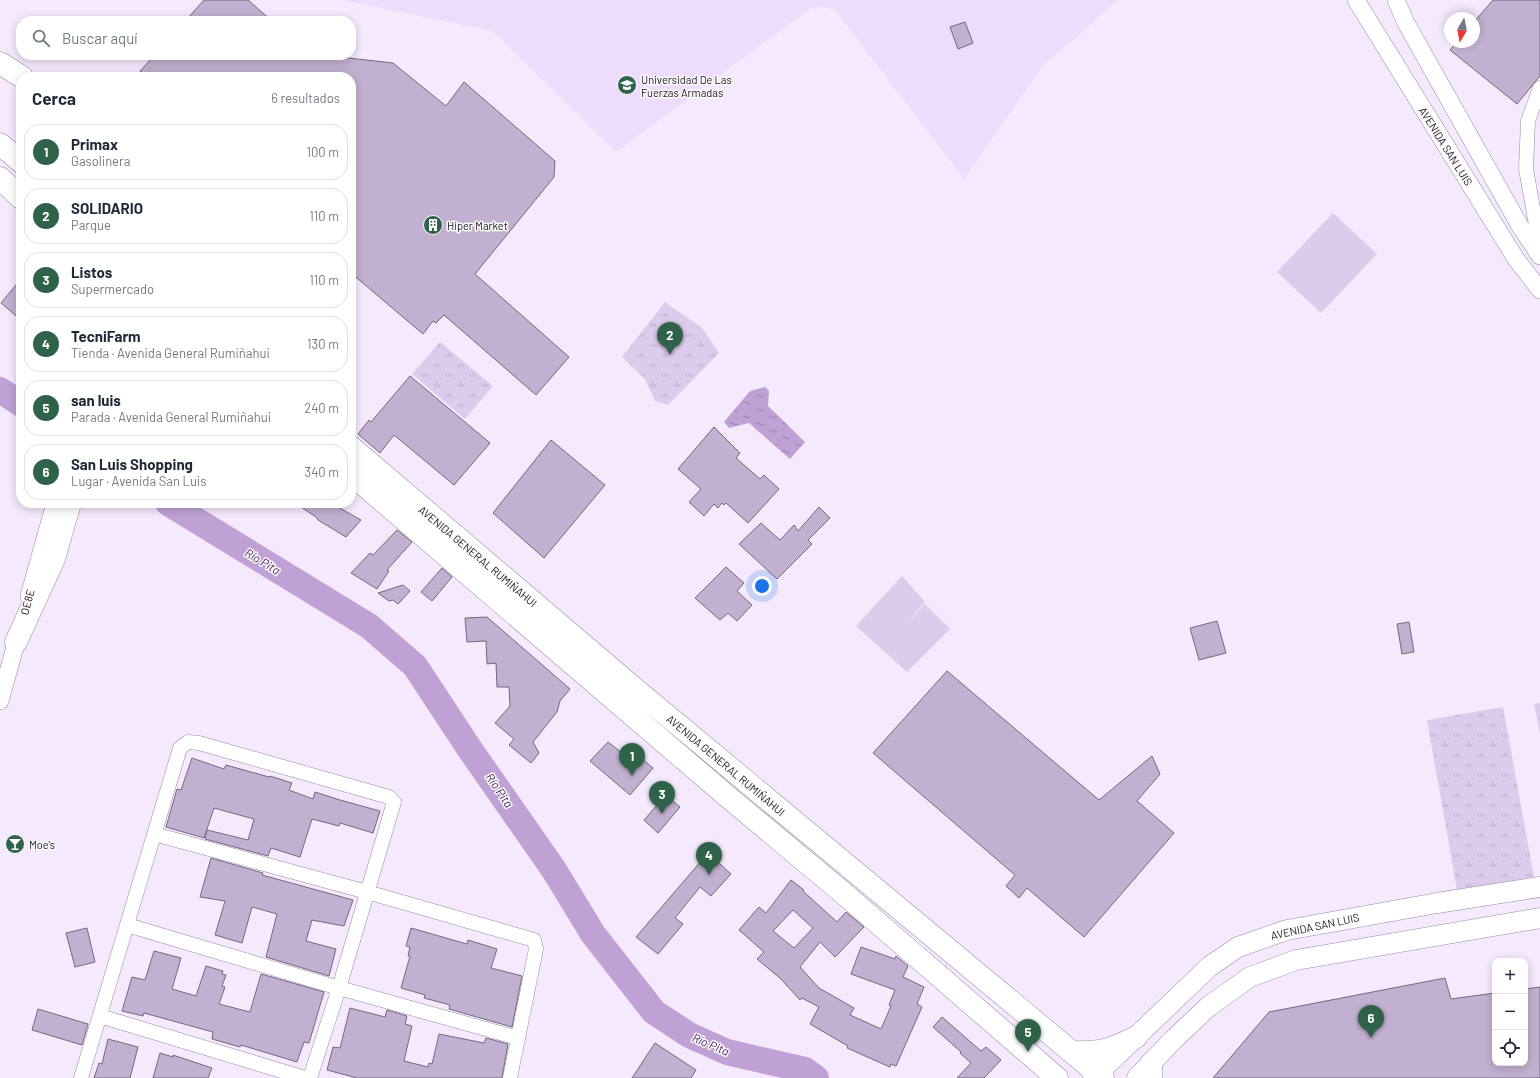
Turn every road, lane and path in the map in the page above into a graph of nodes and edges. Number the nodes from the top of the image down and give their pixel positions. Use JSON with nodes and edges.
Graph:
{"nodes":[{"id":1,"x":1356,"y":0,"type":"edge"},
{"id":2,"x":1396,"y":0,"type":"edge"},
{"id":3,"x":0,"y":63,"type":"edge"},
{"id":4,"x":16,"y":73,"type":"edge"},
{"id":5,"x":1540,"y":88,"type":"edge"},
{"id":6,"x":0,"y":144,"type":"edge"},
{"id":7,"x":16,"y":158,"type":"edge"},
{"id":8,"x":0,"y":178,"type":"edge"},
{"id":9,"x":16,"y":193,"type":"edge"},
{"id":10,"x":1540,"y":247,"type":"edge"},
{"id":11,"x":1540,"y":256,"type":"edge"},
{"id":12,"x":1540,"y":290,"type":"edge"},
{"id":13,"x":356,"y":451,"type":"edge"},
{"id":14,"x":356,"y":478,"type":"edge"},
{"id":15,"x":54,"y":508,"type":"edge"},
{"id":16,"x":69,"y":508,"type":"edge"},
{"id":17,"x":16,"y":642,"type":"junction"},
{"id":18,"x":0,"y":701,"type":"edge"},
{"id":19,"x":154,"y":834,"type":"junction"},
{"id":20,"x":1540,"y":886,"type":"edge"},
{"id":21,"x":368,"y":892,"type":"junction"},
{"id":22,"x":1540,"y":918,"type":"edge"},
{"id":23,"x":126,"y":925,"type":"junction"},
{"id":24,"x":1287,"y":930,"type":"junction"},
{"id":25,"x":1296,"y":960,"type":"junction"},
{"id":26,"x":339,"y":988,"type":"junction"},
{"id":27,"x":100,"y":1016,"type":"junction"},
{"id":28,"x":1136,"y":1037,"type":"junction"},
{"id":29,"x":518,"y":1038,"type":"junction"},
{"id":30,"x":1073,"y":1052,"type":"junction"},
{"id":31,"x":1146,"y":1073,"type":"edge"},
{"id":32,"x":1098,"y":1076,"type":"edge"},
{"id":33,"x":81,"y":1078,"type":"edge"},
{"id":34,"x":305,"y":1078,"type":"edge"},
{"id":35,"x":310,"y":1078,"type":"edge"},
{"id":36,"x":510,"y":1078,"type":"edge"},
{"id":37,"x":1057,"y":1078,"type":"edge"}],
"edges":[{"from":1,"to":12,"type":"street","name":"AVENIDA SAN LUIS"},
{"from":2,"to":11,"type":"street"},
{"from":3,"to":4,"type":"highway"},
{"from":5,"to":10,"type":"street"},
{"from":6,"to":7,"type":"highway"},
{"from":8,"to":9,"type":"highway"},
{"from":13,"to":30,"type":"highway","name":"AVENIDA GENERAL RUMIÑAHUI"},
{"from":14,"to":37,"type":"highway","name":"AVENIDA GENERAL RUMIÑAHUI"},
{"from":15,"to":17,"type":"street","name":"OE8E"},
{"from":16,"to":17,"type":"highway"},
{"from":17,"to":18,"type":"street","name":"OE8E"},
{"from":19,"to":21,"type":"street"},
{"from":19,"to":21,"type":"street"},
{"from":19,"to":23,"type":"street"},
{"from":20,"to":24,"type":"main road","name":"AVENIDA SAN LUIS"},
{"from":21,"to":26,"type":"street"},
{"from":21,"to":29,"type":"street"},
{"from":22,"to":25,"type":"main road"},
{"from":23,"to":26,"type":"street"},
{"from":23,"to":27,"type":"street"},
{"from":24,"to":25,"type":"main road"},
{"from":24,"to":28,"type":"main road","name":"AVENIDA SAN LUIS"},
{"from":25,"to":31,"type":"main road"},
{"from":26,"to":29,"type":"street"},
{"from":26,"to":35,"type":"street"},
{"from":27,"to":33,"type":"street"},
{"from":27,"to":34,"type":"street"},
{"from":28,"to":30,"type":"highway"},
{"from":28,"to":32,"type":"main road","name":"AVENIDA SAN LUIS"},
{"from":29,"to":36,"type":"street"},
{"from":30,"to":32,"type":"highway","name":"AVENIDA GENERAL RUMIÑAHUI"}]}
